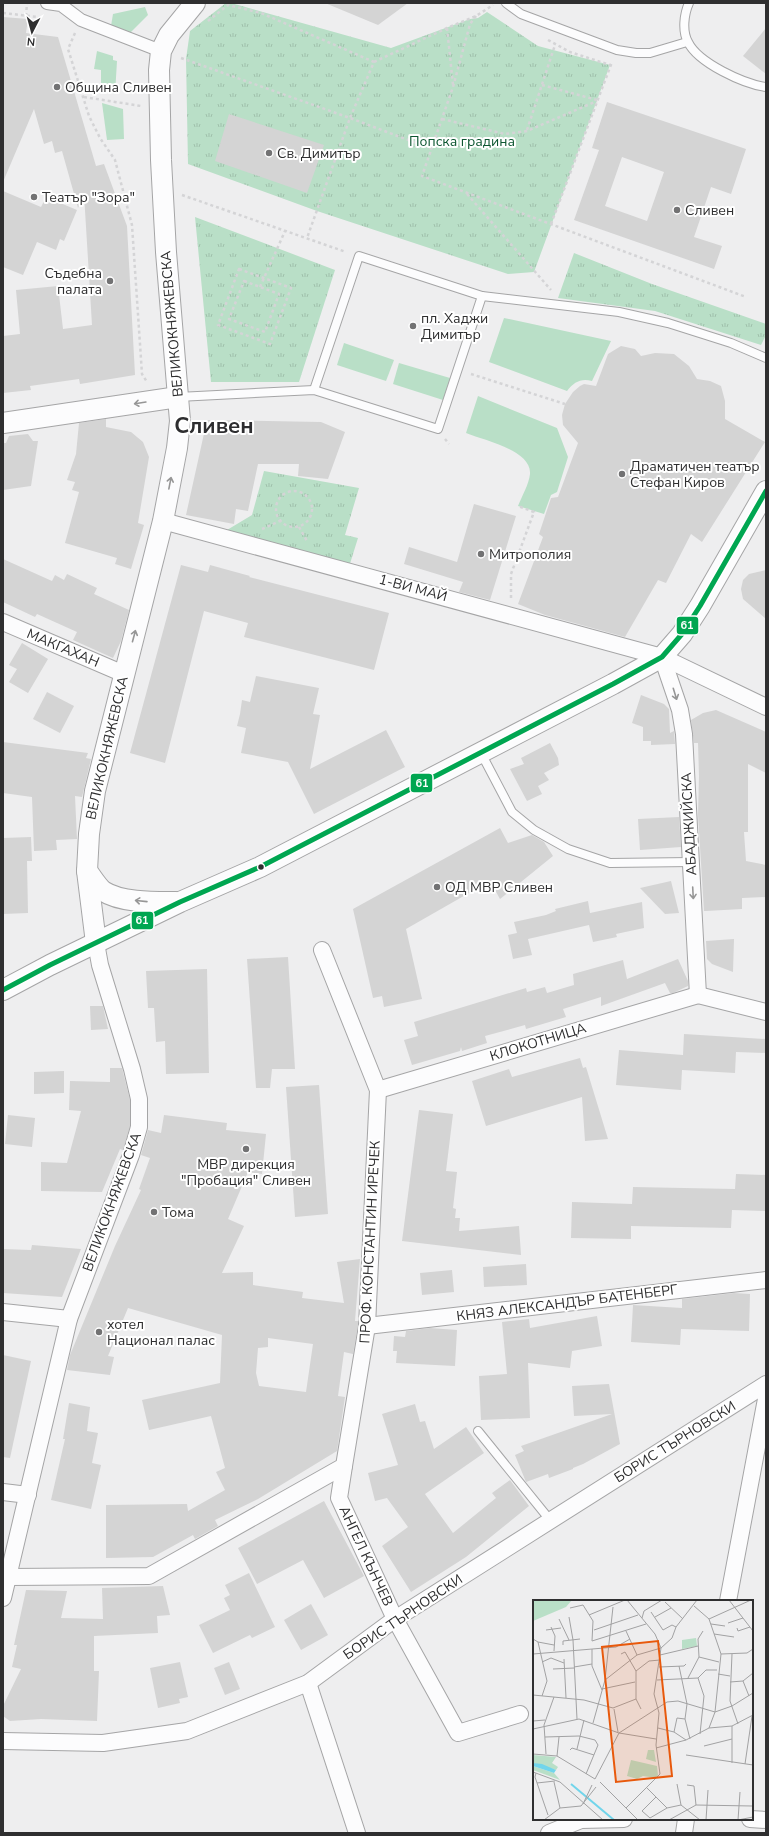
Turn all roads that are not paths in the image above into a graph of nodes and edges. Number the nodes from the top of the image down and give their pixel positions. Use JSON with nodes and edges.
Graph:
{"nodes":[{"id":1,"x":47,"y":3,"type":"edge"},
{"id":2,"x":195,"y":3,"type":"edge"},
{"id":3,"x":506,"y":3,"type":"edge"},
{"id":4,"x":689,"y":3,"type":"edge"},
{"id":5,"x":687,"y":42,"type":"junction"},
{"id":6,"x":160,"y":60,"type":"junction"},
{"id":7,"x":766,"y":87,"type":"edge"},
{"id":8,"x":482,"y":296,"type":"junction"},
{"id":9,"x":766,"y":358,"type":"edge"},
{"id":10,"x":314,"y":390,"type":"junction"},
{"id":11,"x":169,"y":399,"type":"junction"},
{"id":12,"x":3,"y":423,"type":"edge"},
{"id":13,"x":766,"y":491,"type":"edge"},
{"id":14,"x":163,"y":521,"type":"junction"},
{"id":15,"x":3,"y":622,"type":"edge"},
{"id":16,"x":662,"y":657,"type":"junction"},
{"id":17,"x":124,"y":674,"type":"junction"},
{"id":18,"x":766,"y":707,"type":"edge"},
{"id":19,"x":481,"y":753,"type":"junction"},
{"id":20,"x":691,"y":862,"type":"junction"},
{"id":21,"x":87,"y":871,"type":"junction"},
{"id":22,"x":180,"y":902,"type":"junction"},
{"id":23,"x":96,"y":943,"type":"junction"},
{"id":24,"x":322,"y":950,"type":"dead end"},
{"id":25,"x":3,"y":990,"type":"edge"},
{"id":26,"x":698,"y":995,"type":"junction"},
{"id":27,"x":766,"y":1012,"type":"edge"},
{"id":28,"x":378,"y":1090,"type":"junction"},
{"id":29,"x":766,"y":1280,"type":"edge"},
{"id":30,"x":3,"y":1312,"type":"edge"},
{"id":31,"x":69,"y":1319,"type":"junction"},
{"id":32,"x":367,"y":1326,"type":"junction"},
{"id":33,"x":766,"y":1384,"type":"edge"},
{"id":34,"x":766,"y":1399,"type":"edge"},
{"id":35,"x":478,"y":1431,"type":"dead end"},
{"id":36,"x":344,"y":1466,"type":"junction"},
{"id":37,"x":3,"y":1492,"type":"edge"},
{"id":38,"x":28,"y":1494,"type":"junction"},
{"id":39,"x":550,"y":1520,"type":"junction"},
{"id":40,"x":8,"y":1577,"type":"junction"},
{"id":41,"x":3,"y":1598,"type":"edge"},
{"id":42,"x":728,"y":1600,"type":"edge"},
{"id":43,"x":395,"y":1619,"type":"junction"},
{"id":44,"x":308,"y":1683,"type":"junction"},
{"id":45,"x":520,"y":1714,"type":"dead end"},
{"id":46,"x":3,"y":1741,"type":"edge"},
{"id":47,"x":753,"y":1819,"type":"edge"},
{"id":48,"x":581,"y":1820,"type":"edge"},
{"id":49,"x":686,"y":1820,"type":"edge"},
{"id":50,"x":766,"y":1820,"type":"edge"},
{"id":51,"x":357,"y":1833,"type":"edge"},
{"id":52,"x":549,"y":1833,"type":"edge"},
{"id":53,"x":684,"y":1833,"type":"edge"}],
"edges":[{"from":1,"to":6,"type":"street"},
{"from":2,"to":6,"type":"street"},
{"from":3,"to":5,"type":"lane"},
{"from":4,"to":5,"type":"lane"},
{"from":5,"to":7,"type":"lane"},
{"from":6,"to":11,"type":"street","name":"ВЕЛИКОКНЯЖЕВСКА"},
{"from":8,"to":9,"type":"lane"},
{"from":8,"to":10,"type":"lane"},
{"from":8,"to":10,"type":"lane"},
{"from":10,"to":11,"type":"lane"},
{"from":11,"to":12,"type":"street","one_way":true},
{"from":14,"to":11,"type":"street","name":"ВЕЛИКОКНЯЖЕВСКА","one_way":true},
{"from":13,"to":16,"type":"street"},
{"from":14,"to":16,"type":"street","name":"1-ВИ МАЙ"},
{"from":17,"to":14,"type":"street","name":"ВЕЛИКОКНЯЖЕВСКА","one_way":true},
{"from":15,"to":17,"type":"street","name":"МАКГАХАН"},
{"from":16,"to":18,"type":"street","name":"1-ВИ МАЙ"},
{"from":16,"to":19,"type":"street"},
{"from":16,"to":20,"type":"street","name":"АБАДЖИЙСКА","one_way":true},
{"from":17,"to":21,"type":"street","name":"ВЕЛИКОКНЯЖЕВСКА"},
{"from":19,"to":20,"type":"lane"},
{"from":19,"to":22,"type":"street"},
{"from":20,"to":26,"type":"street","name":"АБАДЖИЙСКА","one_way":true},
{"from":22,"to":21,"type":"street","one_way":true},
{"from":21,"to":23,"type":"street","name":"ВЕЛИКОКНЯЖЕВСКА"},
{"from":22,"to":23,"type":"street"},
{"from":23,"to":25,"type":"street"},
{"from":23,"to":31,"type":"street","name":"ВЕЛИКОКНЯЖЕВСКА"},
{"from":24,"to":28,"type":"street","name":"ПРОФ. КОНСТАНТИН ИРЕЧЕК"},
{"from":26,"to":27,"type":"street"},
{"from":26,"to":28,"type":"street","name":"КЛОКОТНИЦА"},
{"from":28,"to":32,"type":"street","name":"ПРОФ. КОНСТАНТИН ИРЕЧЕК"},
{"from":29,"to":32,"type":"street","name":"КНЯЗ АЛЕКСАНДЪР БАТЕНБЕРГ"},
{"from":30,"to":31,"type":"street"},
{"from":31,"to":38,"type":"street","name":"ВЕЛИКОКНЯЖЕВСКА"},
{"from":32,"to":36,"type":"street","name":"ПРОФ. КОНСТАНТИН ИРЕЧЕК"},
{"from":33,"to":39,"type":"street","name":"БОРИС ТЪРНОВСКИ"},
{"from":34,"to":42,"type":"street"},
{"from":35,"to":39,"type":"lane"},
{"from":36,"to":40,"type":"street"},
{"from":36,"to":43,"type":"street","name":"АНГЕЛ КЪНЧЕВ"},
{"from":37,"to":38,"type":"street"},
{"from":38,"to":40,"type":"street","name":"ВЕЛИКОКНЯЖЕВСКА"},
{"from":39,"to":43,"type":"street","name":"БОРИС ТЪРНОВСКИ"},
{"from":40,"to":41,"type":"street","name":"ВЕЛИКОКНЯЖЕВСКА"},
{"from":43,"to":44,"type":"street","name":"БОРИС ТЪРНОВСКИ"},
{"from":43,"to":45,"type":"street","name":"АНГЕЛ КЪНЧЕВ"},
{"from":44,"to":46,"type":"street","name":"БОРИС ТЪРНОВСКИ"},
{"from":44,"to":51,"type":"street"},
{"from":47,"to":50,"type":"street"},
{"from":48,"to":52,"type":"street"},
{"from":49,"to":53,"type":"street"}]}
